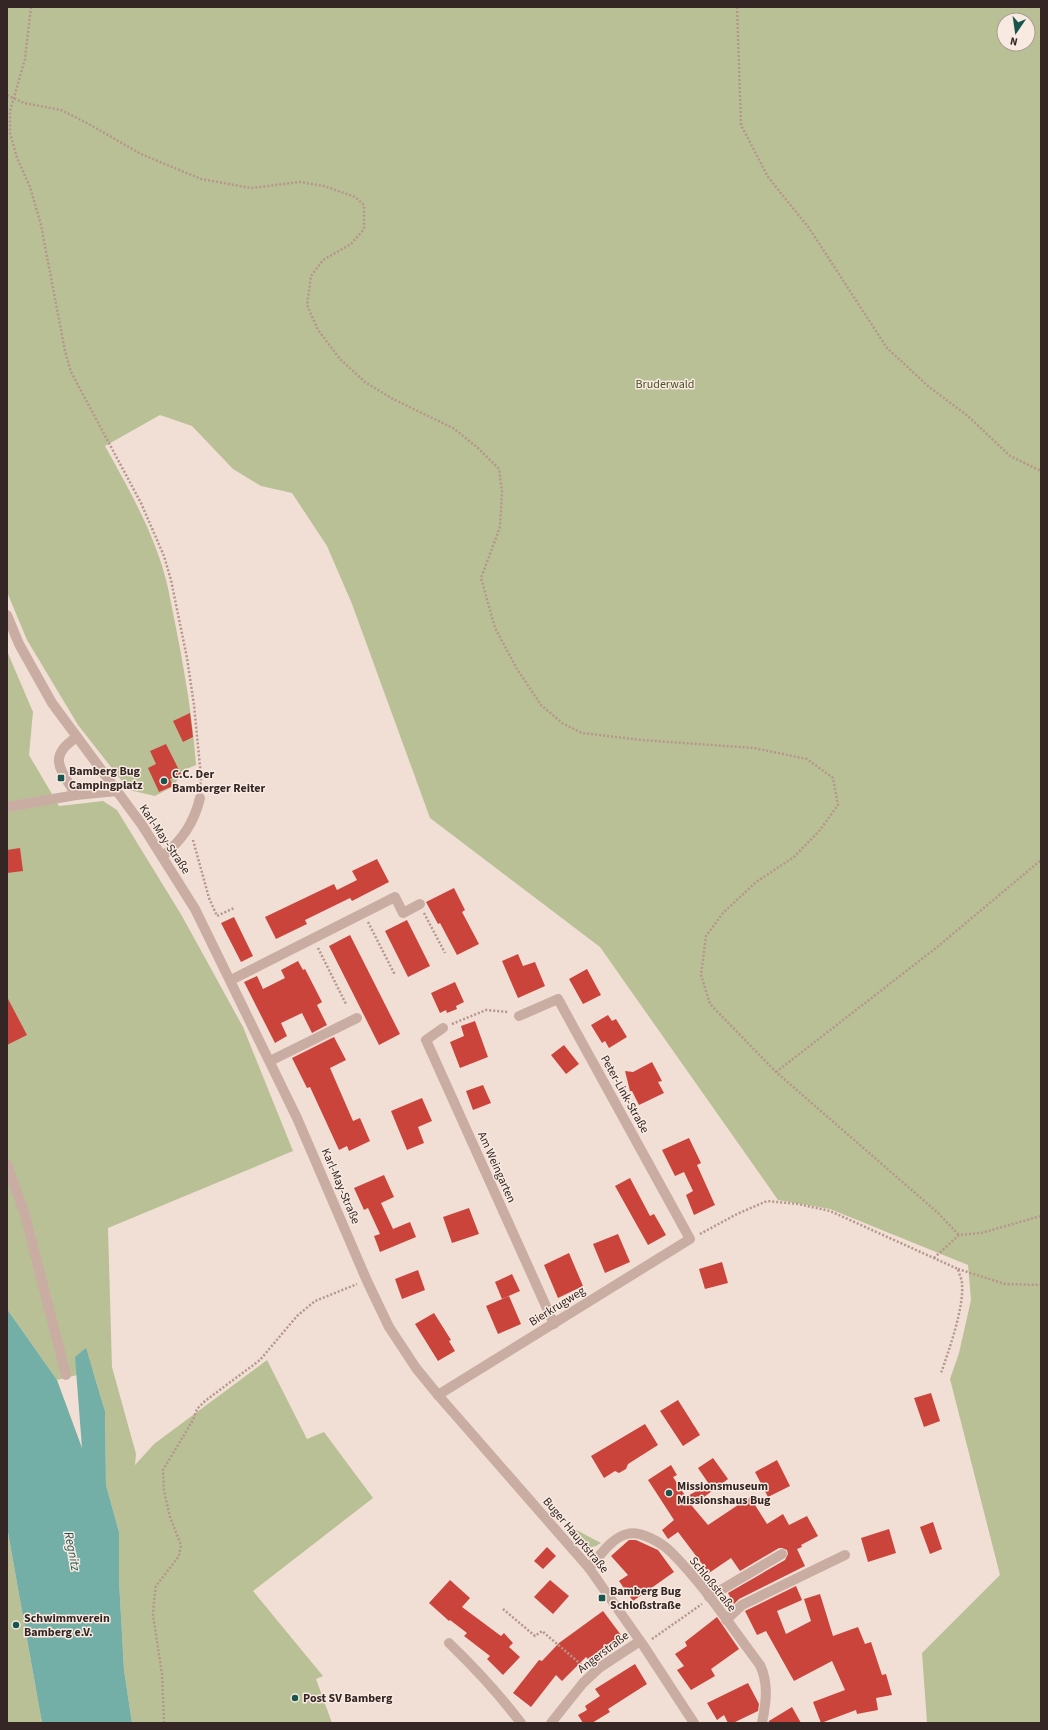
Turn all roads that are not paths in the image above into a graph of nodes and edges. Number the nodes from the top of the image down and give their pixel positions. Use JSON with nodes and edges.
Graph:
{"nodes":[{"id":1,"x":7,"y":615,"type":"edge"},
{"id":2,"x":77,"y":737,"type":"junction"},
{"id":3,"x":117,"y":791,"type":"junction"},
{"id":4,"x":76,"y":795,"type":"junction"},
{"id":5,"x":200,"y":798,"type":"road end"},
{"id":6,"x":7,"y":807,"type":"edge"},
{"id":7,"x":163,"y":856,"type":"junction"},
{"id":8,"x":420,"y":904,"type":"road end"},
{"id":9,"x":230,"y":980,"type":"junction"},
{"id":10,"x":519,"y":1016,"type":"road end"},
{"id":11,"x":357,"y":1018,"type":"dead end"},
{"id":12,"x":443,"y":1028,"type":"road end"},
{"id":13,"x":270,"y":1061,"type":"junction"},
{"id":14,"x":7,"y":1164,"type":"edge"},
{"id":15,"x":690,"y":1239,"type":"joint"},
{"id":16,"x":554,"y":1324,"type":"junction"},
{"id":17,"x":66,"y":1375,"type":"dead end"},
{"id":18,"x":438,"y":1395,"type":"junction"},
{"id":19,"x":782,"y":1554,"type":"dead end"},
{"id":20,"x":845,"y":1555,"type":"dead end"},
{"id":21,"x":589,"y":1568,"type":"junction"},
{"id":22,"x":710,"y":1598,"type":"junction"},
{"id":23,"x":726,"y":1620,"type":"junction"},
{"id":24,"x":449,"y":1643,"type":"dead end"},
{"id":25,"x":642,"y":1643,"type":"junction"},
{"id":26,"x":521,"y":1723,"type":"edge"},
{"id":27,"x":551,"y":1723,"type":"edge"},
{"id":28,"x":694,"y":1723,"type":"edge"},
{"id":29,"x":762,"y":1723,"type":"edge"}],
"edges":[{"from":1,"to":2,"type":"street","name":"Karl-May-Straße"},
{"from":2,"to":3,"type":"street","name":"Karl-May-Straße"},
{"from":2,"to":4,"type":"street"},
{"from":3,"to":4,"type":"street"},
{"from":3,"to":7,"type":"street","name":"Karl-May-Straße"},
{"from":4,"to":6,"type":"street"},
{"from":5,"to":7,"type":"street"},
{"from":7,"to":9,"type":"street","name":"Karl-May-Straße"},
{"from":8,"to":9,"type":"street"},
{"from":9,"to":13,"type":"street","name":"Karl-May-Straße"},
{"from":10,"to":15,"type":"street","name":"Peter-Link-Straße"},
{"from":11,"to":13,"type":"street"},
{"from":12,"to":16,"type":"street","name":"Am Weingarten"},
{"from":13,"to":18,"type":"street","name":"Karl-May-Straße"},
{"from":14,"to":17,"type":"street"},
{"from":15,"to":16,"type":"street","name":"Bierkrugweg"},
{"from":16,"to":18,"type":"street","name":"Bierkrugweg"},
{"from":18,"to":21,"type":"street","name":"Buger Hauptstraße"},
{"from":19,"to":22,"type":"street"},
{"from":20,"to":23,"type":"street"},
{"from":21,"to":22,"type":"street","name":"Schloßstraße"},
{"from":21,"to":25,"type":"street","name":"Buger Hauptstraße"},
{"from":22,"to":23,"type":"street","name":"Schloßstraße"},
{"from":23,"to":29,"type":"street","name":"Schloßstraße"},
{"from":24,"to":26,"type":"street"},
{"from":25,"to":27,"type":"street","name":"Angerstraße"},
{"from":25,"to":28,"type":"street","name":"Buger Hauptstraße"}]}
